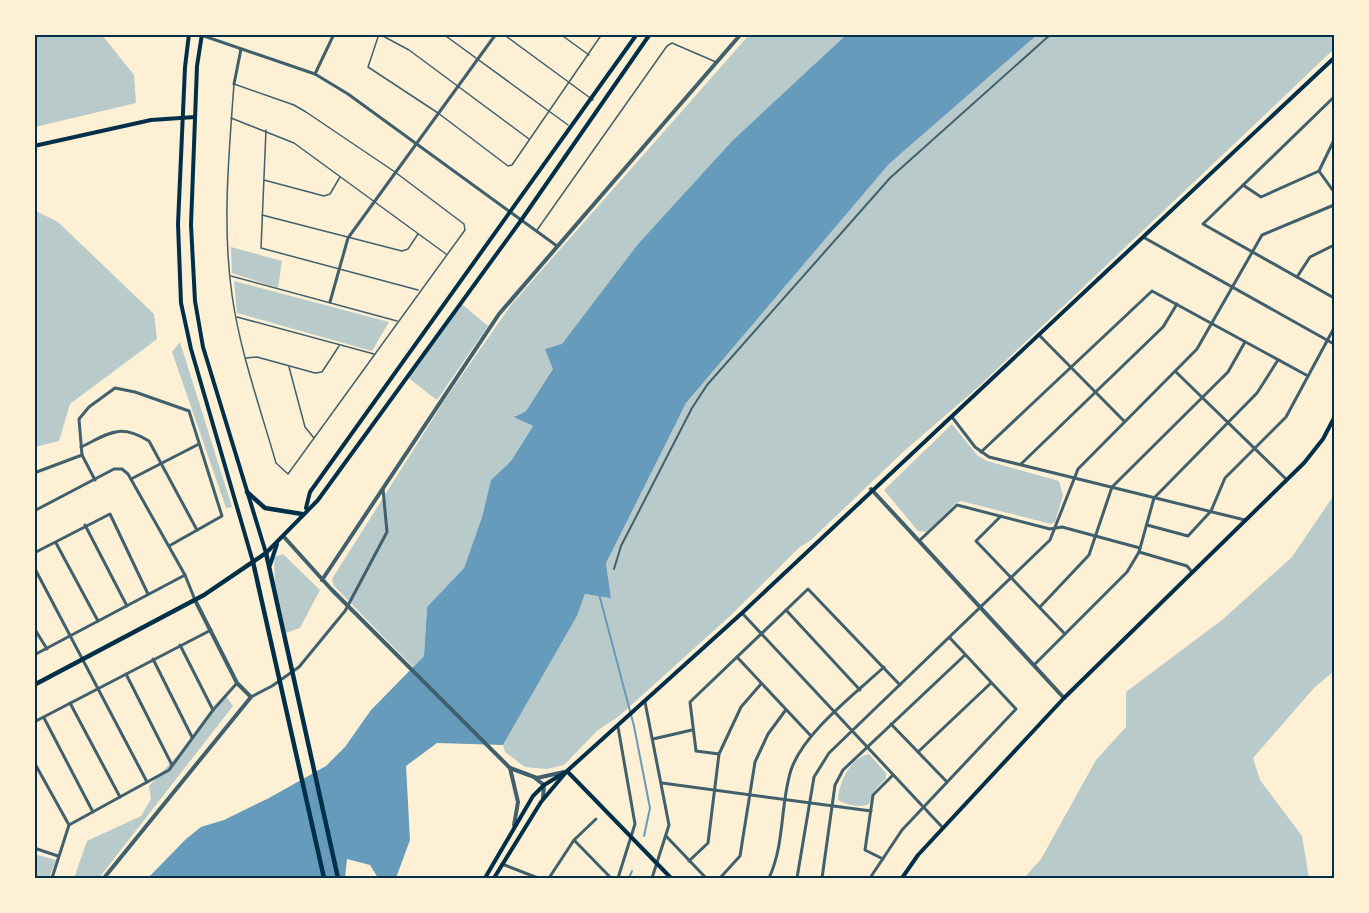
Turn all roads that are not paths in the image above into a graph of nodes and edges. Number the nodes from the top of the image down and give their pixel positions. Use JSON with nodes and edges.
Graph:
{"nodes":[{"id":1,"x":189,"y":34,"type":"edge"},
{"id":2,"x":334,"y":34,"type":"edge"},
{"id":3,"x":380,"y":34,"type":"edge"},
{"id":4,"x":443,"y":34,"type":"edge"},
{"id":5,"x":496,"y":34,"type":"edge"},
{"id":6,"x":503,"y":34,"type":"edge"},
{"id":7,"x":560,"y":34,"type":"edge"},
{"id":8,"x":602,"y":34,"type":"edge"},
{"id":9,"x":638,"y":34,"type":"edge"},
{"id":10,"x":650,"y":34,"type":"edge"},
{"id":11,"x":741,"y":34,"type":"edge"},
{"id":12,"x":1051,"y":34,"type":"edge"},
{"id":13,"x":202,"y":35,"type":"edge"},
{"id":14,"x":241,"y":49,"type":"junction"},
{"id":15,"x":588,"y":55,"type":"junction"},
{"id":16,"x":1335,"y":58,"type":"edge"},
{"id":17,"x":478,"y":59,"type":"junction"},
{"id":18,"x":717,"y":63,"type":"junction"},
{"id":19,"x":315,"y":74,"type":"junction"},
{"id":20,"x":234,"y":84,"type":"junction"},
{"id":21,"x":570,"y":84,"type":"junction"},
{"id":22,"x":458,"y":85,"type":"junction"},
{"id":23,"x":1335,"y":97,"type":"edge"},
{"id":24,"x":593,"y":100,"type":"junction"},
{"id":25,"x":550,"y":111,"type":"junction"},
{"id":26,"x":438,"y":113,"type":"junction"},
{"id":27,"x":195,"y":117,"type":"junction"},
{"id":28,"x":182,"y":118,"type":"junction"},
{"id":29,"x":231,"y":118,"type":"junction"},
{"id":30,"x":572,"y":129,"type":"junction"},
{"id":31,"x":266,"y":130,"type":"junction"},
{"id":32,"x":529,"y":139,"type":"junction"},
{"id":33,"x":1335,"y":140,"type":"edge"},
{"id":34,"x":416,"y":143,"type":"junction"},
{"id":35,"x":34,"y":146,"type":"edge"},
{"id":36,"x":1318,"y":171,"type":"junction"},
{"id":37,"x":395,"y":172,"type":"junction"},
{"id":38,"x":341,"y":177,"type":"junction"},
{"id":39,"x":264,"y":180,"type":"junction"},
{"id":40,"x":1243,"y":185,"type":"junction"},
{"id":41,"x":1335,"y":192,"type":"edge"},
{"id":42,"x":375,"y":200,"type":"junction"},
{"id":43,"x":1335,"y":205,"type":"edge"},
{"id":44,"x":512,"y":212,"type":"junction"},
{"id":45,"x":262,"y":215,"type":"junction"},
{"id":46,"x":522,"y":219,"type":"junction"},
{"id":47,"x":537,"y":230,"type":"junction"},
{"id":48,"x":418,"y":233,"type":"junction"},
{"id":49,"x":1143,"y":237,"type":"junction"},
{"id":50,"x":348,"y":238,"type":"junction"},
{"id":51,"x":1335,"y":245,"type":"edge"},
{"id":52,"x":557,"y":246,"type":"junction"},
{"id":53,"x":1252,"y":251,"type":"junction"},
{"id":54,"x":447,"y":254,"type":"junction"},
{"id":55,"x":339,"y":270,"type":"junction"},
{"id":56,"x":229,"y":275,"type":"junction"},
{"id":57,"x":1298,"y":277,"type":"junction"},
{"id":58,"x":1232,"y":286,"type":"junction"},
{"id":59,"x":420,"y":290,"type":"junction"},
{"id":60,"x":1335,"y":298,"type":"edge"},
{"id":61,"x":330,"y":302,"type":"junction"},
{"id":62,"x":1177,"y":304,"type":"junction"},
{"id":63,"x":235,"y":316,"type":"junction"},
{"id":64,"x":398,"y":322,"type":"junction"},
{"id":65,"x":1212,"y":323,"type":"junction"},
{"id":66,"x":1335,"y":328,"type":"edge"},
{"id":67,"x":1039,"y":335,"type":"junction"},
{"id":68,"x":1328,"y":340,"type":"junction"},
{"id":69,"x":1245,"y":342,"type":"junction"},
{"id":70,"x":1335,"y":344,"type":"edge"},
{"id":71,"x":339,"y":345,"type":"junction"},
{"id":72,"x":375,"y":355,"type":"junction"},
{"id":73,"x":245,"y":358,"type":"junction"},
{"id":74,"x":1278,"y":360,"type":"junction"},
{"id":75,"x":288,"y":366,"type":"junction"},
{"id":76,"x":1071,"y":367,"type":"junction"},
{"id":77,"x":1176,"y":371,"type":"junction"},
{"id":78,"x":1308,"y":376,"type":"junction"},
{"id":79,"x":1095,"y":391,"type":"junction"},
{"id":80,"x":1201,"y":397,"type":"junction"},
{"id":81,"x":951,"y":416,"type":"junction"},
{"id":82,"x":1335,"y":418,"type":"edge"},
{"id":83,"x":1124,"y":421,"type":"junction"},
{"id":84,"x":1227,"y":422,"type":"junction"},
{"id":85,"x":315,"y":438,"type":"junction"},
{"id":86,"x":199,"y":443,"type":"junction"},
{"id":87,"x":81,"y":447,"type":"junction"},
{"id":88,"x":1254,"y":448,"type":"junction"},
{"id":89,"x":981,"y":452,"type":"junction"},
{"id":90,"x":82,"y":455,"type":"junction"},
{"id":91,"x":163,"y":462,"type":"junction"},
{"id":92,"x":1021,"y":464,"type":"junction"},
{"id":93,"x":34,"y":473,"type":"edge"},
{"id":94,"x":1072,"y":478,"type":"junction"},
{"id":95,"x":131,"y":479,"type":"junction"},
{"id":96,"x":95,"y":480,"type":"junction"},
{"id":97,"x":1287,"y":480,"type":"junction"},
{"id":98,"x":1112,"y":487,"type":"junction"},
{"id":99,"x":383,"y":489,"type":"junction"},
{"id":100,"x":871,"y":489,"type":"junction"},
{"id":101,"x":247,"y":492,"type":"junction"},
{"id":102,"x":1154,"y":498,"type":"junction"},
{"id":103,"x":34,"y":511,"type":"edge"},
{"id":104,"x":304,"y":511,"type":"junction"},
{"id":105,"x":1211,"y":511,"type":"junction"},
{"id":106,"x":1001,"y":516,"type":"junction"},
{"id":107,"x":1245,"y":520,"type":"junction"},
{"id":108,"x":85,"y":525,"type":"junction"},
{"id":109,"x":1146,"y":525,"type":"junction"},
{"id":110,"x":1055,"y":529,"type":"junction"},
{"id":111,"x":197,"y":530,"type":"junction"},
{"id":112,"x":1096,"y":536,"type":"junction"},
{"id":113,"x":284,"y":537,"type":"junction"},
{"id":114,"x":919,"y":541,"type":"junction"},
{"id":115,"x":55,"y":542,"type":"junction"},
{"id":116,"x":279,"y":542,"type":"junction"},
{"id":117,"x":169,"y":546,"type":"junction"},
{"id":118,"x":1139,"y":550,"type":"junction"},
{"id":119,"x":34,"y":553,"type":"edge"},
{"id":120,"x":266,"y":553,"type":"junction"},
{"id":121,"x":253,"y":562,"type":"junction"},
{"id":122,"x":34,"y":567,"type":"edge"},
{"id":123,"x":614,"y":569,"type":"dead end"},
{"id":124,"x":269,"y":572,"type":"junction"},
{"id":125,"x":1192,"y":572,"type":"junction"},
{"id":126,"x":185,"y":575,"type":"junction"},
{"id":127,"x":1012,"y":578,"type":"junction"},
{"id":128,"x":322,"y":580,"type":"junction"},
{"id":129,"x":148,"y":594,"type":"junction"},
{"id":130,"x":195,"y":600,"type":"junction"},
{"id":131,"x":127,"y":606,"type":"junction"},
{"id":132,"x":1040,"y":607,"type":"junction"},
{"id":133,"x":982,"y":609,"type":"junction"},
{"id":134,"x":786,"y":610,"type":"junction"},
{"id":135,"x":742,"y":613,"type":"junction"},
{"id":136,"x":98,"y":621,"type":"junction"},
{"id":137,"x":34,"y":628,"type":"edge"},
{"id":138,"x":211,"y":630,"type":"junction"},
{"id":139,"x":761,"y":633,"type":"junction"},
{"id":140,"x":1065,"y":634,"type":"junction"},
{"id":141,"x":70,"y":636,"type":"junction"},
{"id":142,"x":950,"y":638,"type":"junction"},
{"id":143,"x":180,"y":645,"type":"junction"},
{"id":144,"x":47,"y":649,"type":"junction"},
{"id":145,"x":34,"y":655,"type":"edge"},
{"id":146,"x":965,"y":655,"type":"junction"},
{"id":147,"x":737,"y":657,"type":"junction"},
{"id":148,"x":153,"y":659,"type":"junction"},
{"id":149,"x":84,"y":660,"type":"junction"},
{"id":150,"x":1034,"y":665,"type":"junction"},
{"id":151,"x":884,"y":667,"type":"junction"},
{"id":152,"x":126,"y":674,"type":"junction"},
{"id":153,"x":237,"y":683,"type":"junction"},
{"id":154,"x":991,"y":683,"type":"junction"},
{"id":155,"x":761,"y":684,"type":"junction"},
{"id":156,"x":34,"y":685,"type":"edge"},
{"id":157,"x":900,"y":685,"type":"junction"},
{"id":158,"x":97,"y":688,"type":"junction"},
{"id":159,"x":860,"y":690,"type":"junction"},
{"id":160,"x":251,"y":697,"type":"junction"},
{"id":161,"x":1064,"y":698,"type":"junction"},
{"id":162,"x":645,"y":702,"type":"junction"},
{"id":163,"x":70,"y":703,"type":"junction"},
{"id":164,"x":213,"y":710,"type":"junction"},
{"id":165,"x":785,"y":711,"type":"junction"},
{"id":166,"x":836,"y":713,"type":"junction"},
{"id":167,"x":44,"y":717,"type":"junction"},
{"id":168,"x":34,"y":722,"type":"edge"},
{"id":169,"x":891,"y":724,"type":"junction"},
{"id":170,"x":619,"y":726,"type":"junction"},
{"id":171,"x":692,"y":730,"type":"junction"},
{"id":172,"x":852,"y":731,"type":"junction"},
{"id":173,"x":812,"y":736,"type":"junction"},
{"id":174,"x":192,"y":737,"type":"junction"},
{"id":175,"x":653,"y":739,"type":"junction"},
{"id":176,"x":867,"y":747,"type":"junction"},
{"id":177,"x":918,"y":752,"type":"junction"},
{"id":178,"x":719,"y":754,"type":"junction"},
{"id":179,"x":34,"y":762,"type":"edge"},
{"id":180,"x":172,"y":765,"type":"junction"},
{"id":181,"x":510,"y":768,"type":"junction"},
{"id":182,"x":567,"y":771,"type":"junction"},
{"id":183,"x":893,"y":775,"type":"junction"},
{"id":184,"x":531,"y":777,"type":"junction"},
{"id":185,"x":147,"y":782,"type":"junction"},
{"id":186,"x":947,"y":782,"type":"junction"},
{"id":187,"x":662,"y":783,"type":"junction"},
{"id":188,"x":544,"y":785,"type":"junction"},
{"id":189,"x":714,"y":789,"type":"junction"},
{"id":190,"x":750,"y":794,"type":"junction"},
{"id":191,"x":120,"y":797,"type":"junction"},
{"id":192,"x":786,"y":799,"type":"junction"},
{"id":193,"x":541,"y":802,"type":"junction"},
{"id":194,"x":809,"y":802,"type":"junction"},
{"id":195,"x":833,"y":806,"type":"junction"},
{"id":196,"x":922,"y":806,"type":"junction"},
{"id":197,"x":871,"y":811,"type":"junction"},
{"id":198,"x":93,"y":812,"type":"junction"},
{"id":199,"x":596,"y":819,"type":"dead end"},
{"id":200,"x":69,"y":825,"type":"junction"},
{"id":201,"x":513,"y":828,"type":"junction"},
{"id":202,"x":943,"y":828,"type":"junction"},
{"id":203,"x":631,"y":836,"type":"junction"},
{"id":204,"x":666,"y":836,"type":"junction"},
{"id":205,"x":574,"y":840,"type":"junction"},
{"id":206,"x":34,"y":848,"type":"edge"},
{"id":207,"x":59,"y":857,"type":"junction"},
{"id":208,"x":883,"y":859,"type":"junction"},
{"id":209,"x":689,"y":861,"type":"junction"},
{"id":210,"x":655,"y":862,"type":"junction"},
{"id":211,"x":502,"y":864,"type":"junction"},
{"id":212,"x":799,"y":878,"type":"edge"},
{"id":213,"x":52,"y":879,"type":"edge"},
{"id":214,"x":104,"y":879,"type":"edge"},
{"id":215,"x":324,"y":879,"type":"edge"},
{"id":216,"x":338,"y":879,"type":"edge"},
{"id":217,"x":485,"y":879,"type":"edge"},
{"id":218,"x":495,"y":879,"type":"edge"},
{"id":219,"x":538,"y":879,"type":"edge"},
{"id":220,"x":549,"y":879,"type":"edge"},
{"id":221,"x":611,"y":879,"type":"edge"},
{"id":222,"x":618,"y":879,"type":"edge"},
{"id":223,"x":652,"y":879,"type":"edge"},
{"id":224,"x":671,"y":879,"type":"edge"},
{"id":225,"x":706,"y":879,"type":"edge"},
{"id":226,"x":720,"y":879,"type":"edge"},
{"id":227,"x":769,"y":879,"type":"edge"},
{"id":228,"x":822,"y":879,"type":"edge"},
{"id":229,"x":870,"y":879,"type":"edge"},
{"id":230,"x":902,"y":879,"type":"edge"}],
"edges":[{"from":1,"to":28,"type":"main road"},
{"from":2,"to":19,"type":"street"},
{"from":3,"to":22,"type":"lane"},
{"from":3,"to":26,"type":"lane"},
{"from":4,"to":17,"type":"lane"},
{"from":5,"to":17,"type":"street"},
{"from":6,"to":21,"type":"lane"},
{"from":7,"to":15,"type":"lane"},
{"from":8,"to":15,"type":"lane"},
{"from":9,"to":24,"type":"main road"},
{"from":10,"to":46,"type":"main road"},
{"from":11,"to":18,"type":"street"},
{"from":12,"to":123,"type":"street"},
{"from":13,"to":14,"type":"street"},
{"from":13,"to":27,"type":"main road"},
{"from":14,"to":19,"type":"street"},
{"from":14,"to":20,"type":"street"},
{"from":15,"to":21,"type":"lane"},
{"from":16,"to":49,"type":"main road"},
{"from":17,"to":22,"type":"street"},
{"from":17,"to":25,"type":"lane"},
{"from":18,"to":47,"type":"lane"},
{"from":18,"to":52,"type":"street"},
{"from":19,"to":34,"type":"street"},
{"from":20,"to":29,"type":"lane"},
{"from":20,"to":37,"type":"lane"},
{"from":21,"to":24,"type":"lane"},
{"from":21,"to":25,"type":"lane"},
{"from":22,"to":26,"type":"street"},
{"from":22,"to":32,"type":"lane"},
{"from":23,"to":40,"type":"street"},
{"from":24,"to":30,"type":"main road"},
{"from":25,"to":30,"type":"lane"},
{"from":25,"to":32,"type":"lane"},
{"from":26,"to":32,"type":"lane"},
{"from":26,"to":34,"type":"street"},
{"from":27,"to":28,"type":"main road"},
{"from":27,"to":101,"type":"main road"},
{"from":28,"to":35,"type":"main road"},
{"from":28,"to":121,"type":"main road"},
{"from":29,"to":31,"type":"lane"},
{"from":29,"to":56,"type":"lane"},
{"from":30,"to":44,"type":"main road"},
{"from":31,"to":38,"type":"lane"},
{"from":31,"to":39,"type":"lane"},
{"from":33,"to":36,"type":"street"},
{"from":34,"to":37,"type":"street"},
{"from":34,"to":44,"type":"street"},
{"from":36,"to":40,"type":"street"},
{"from":36,"to":41,"type":"street"},
{"from":37,"to":42,"type":"street"},
{"from":37,"to":54,"type":"lane"},
{"from":38,"to":39,"type":"lane"},
{"from":38,"to":42,"type":"lane"},
{"from":39,"to":45,"type":"lane"},
{"from":40,"to":53,"type":"street"},
{"from":42,"to":48,"type":"lane"},
{"from":42,"to":50,"type":"street"},
{"from":43,"to":53,"type":"street"},
{"from":44,"to":46,"type":"street"},
{"from":44,"to":104,"type":"main road"},
{"from":45,"to":50,"type":"lane"},
{"from":45,"to":55,"type":"lane"},
{"from":46,"to":47,"type":"street"},
{"from":46,"to":104,"type":"main road"},
{"from":47,"to":52,"type":"street"},
{"from":48,"to":50,"type":"lane"},
{"from":48,"to":54,"type":"lane"},
{"from":49,"to":58,"type":"street"},
{"from":49,"to":67,"type":"main road"},
{"from":50,"to":55,"type":"street"},
{"from":51,"to":57,"type":"street"},
{"from":52,"to":99,"type":"street"},
{"from":53,"to":57,"type":"street"},
{"from":53,"to":58,"type":"street"},
{"from":54,"to":59,"type":"lane"},
{"from":55,"to":59,"type":"lane"},
{"from":55,"to":61,"type":"street"},
{"from":56,"to":61,"type":"lane"},
{"from":56,"to":63,"type":"lane"},
{"from":57,"to":60,"type":"street"},
{"from":58,"to":65,"type":"street"},
{"from":58,"to":68,"type":"street"},
{"from":59,"to":64,"type":"lane"},
{"from":61,"to":64,"type":"lane"},
{"from":62,"to":65,"type":"street"},
{"from":62,"to":76,"type":"street"},
{"from":62,"to":79,"type":"street"},
{"from":63,"to":71,"type":"lane"},
{"from":63,"to":73,"type":"lane"},
{"from":64,"to":72,"type":"lane"},
{"from":65,"to":69,"type":"street"},
{"from":65,"to":77,"type":"street"},
{"from":66,"to":68,"type":"street"},
{"from":67,"to":76,"type":"street"},
{"from":67,"to":81,"type":"main road"},
{"from":68,"to":70,"type":"street"},
{"from":68,"to":78,"type":"street"},
{"from":69,"to":74,"type":"street"},
{"from":69,"to":80,"type":"street"},
{"from":71,"to":72,"type":"lane"},
{"from":71,"to":75,"type":"lane"},
{"from":72,"to":85,"type":"lane"},
{"from":73,"to":75,"type":"lane"},
{"from":73,"to":85,"type":"lane"},
{"from":74,"to":78,"type":"street"},
{"from":74,"to":84,"type":"street"},
{"from":75,"to":85,"type":"lane"},
{"from":76,"to":79,"type":"street"},
{"from":76,"to":89,"type":"street"},
{"from":77,"to":80,"type":"street"},
{"from":77,"to":83,"type":"street"},
{"from":78,"to":88,"type":"street"},
{"from":79,"to":83,"type":"street"},
{"from":79,"to":92,"type":"street"},
{"from":80,"to":84,"type":"street"},
{"from":80,"to":98,"type":"street"},
{"from":81,"to":89,"type":"street"},
{"from":81,"to":100,"type":"main road"},
{"from":82,"to":97,"type":"main road"},
{"from":83,"to":94,"type":"street"},
{"from":84,"to":88,"type":"street"},
{"from":84,"to":102,"type":"street"},
{"from":86,"to":87,"type":"street"},
{"from":86,"to":91,"type":"street"},
{"from":86,"to":111,"type":"street"},
{"from":87,"to":90,"type":"street"},
{"from":87,"to":91,"type":"street"},
{"from":88,"to":97,"type":"street"},
{"from":88,"to":105,"type":"street"},
{"from":89,"to":92,"type":"street"},
{"from":90,"to":93,"type":"street"},
{"from":90,"to":96,"type":"street"},
{"from":91,"to":95,"type":"street"},
{"from":91,"to":111,"type":"street"},
{"from":92,"to":94,"type":"street"},
{"from":94,"to":98,"type":"street"},
{"from":94,"to":110,"type":"street"},
{"from":95,"to":96,"type":"street"},
{"from":95,"to":117,"type":"street"},
{"from":96,"to":103,"type":"street"},
{"from":97,"to":107,"type":"main road"},
{"from":98,"to":102,"type":"street"},
{"from":98,"to":112,"type":"street"},
{"from":99,"to":128,"type":"street"},
{"from":99,"to":160,"type":"street"},
{"from":100,"to":114,"type":"street"},
{"from":100,"to":135,"type":"main road"},
{"from":101,"to":104,"type":"main road"},
{"from":101,"to":120,"type":"main road"},
{"from":102,"to":105,"type":"street"},
{"from":102,"to":109,"type":"street"},
{"from":104,"to":113,"type":"main road"},
{"from":105,"to":107,"type":"street"},
{"from":105,"to":109,"type":"street"},
{"from":106,"to":110,"type":"street"},
{"from":106,"to":114,"type":"street"},
{"from":106,"to":127,"type":"street"},
{"from":107,"to":125,"type":"main road"},
{"from":108,"to":115,"type":"street"},
{"from":108,"to":129,"type":"street"},
{"from":108,"to":131,"type":"street"},
{"from":109,"to":118,"type":"street"},
{"from":110,"to":112,"type":"street"},
{"from":110,"to":127,"type":"street"},
{"from":111,"to":117,"type":"street"},
{"from":112,"to":118,"type":"street"},
{"from":112,"to":132,"type":"street"},
{"from":113,"to":116,"type":"main road"},
{"from":113,"to":128,"type":"street"},
{"from":114,"to":133,"type":"street"},
{"from":115,"to":119,"type":"street"},
{"from":115,"to":136,"type":"street"},
{"from":116,"to":120,"type":"main road"},
{"from":116,"to":124,"type":"main road"},
{"from":117,"to":126,"type":"street"},
{"from":118,"to":125,"type":"street"},
{"from":118,"to":140,"type":"street"},
{"from":120,"to":121,"type":"main road"},
{"from":120,"to":124,"type":"main road"},
{"from":121,"to":130,"type":"main road"},
{"from":121,"to":215,"type":"main road"},
{"from":122,"to":141,"type":"street"},
{"from":124,"to":216,"type":"main road"},
{"from":125,"to":161,"type":"main road"},
{"from":126,"to":129,"type":"street"},
{"from":126,"to":130,"type":"street"},
{"from":127,"to":132,"type":"street"},
{"from":127,"to":133,"type":"street"},
{"from":128,"to":181,"type":"street"},
{"from":129,"to":131,"type":"street"},
{"from":130,"to":138,"type":"street"},
{"from":130,"to":149,"type":"main road"},
{"from":131,"to":136,"type":"street"},
{"from":132,"to":140,"type":"street"},
{"from":133,"to":142,"type":"street"},
{"from":133,"to":150,"type":"street"},
{"from":134,"to":139,"type":"street"},
{"from":134,"to":151,"type":"street"},
{"from":134,"to":159,"type":"street"},
{"from":135,"to":139,"type":"street"},
{"from":135,"to":162,"type":"main road"},
{"from":136,"to":141,"type":"street"},
{"from":137,"to":144,"type":"street"},
{"from":138,"to":143,"type":"street"},
{"from":138,"to":153,"type":"street"},
{"from":139,"to":147,"type":"street"},
{"from":139,"to":166,"type":"street"},
{"from":140,"to":150,"type":"street"},
{"from":141,"to":144,"type":"street"},
{"from":141,"to":149,"type":"street"},
{"from":142,"to":146,"type":"street"},
{"from":142,"to":157,"type":"street"},
{"from":143,"to":148,"type":"street"},
{"from":143,"to":164,"type":"street"},
{"from":144,"to":145,"type":"street"},
{"from":146,"to":154,"type":"street"},
{"from":146,"to":169,"type":"street"},
{"from":147,"to":155,"type":"street"},
{"from":147,"to":171,"type":"street"},
{"from":148,"to":152,"type":"street"},
{"from":148,"to":174,"type":"street"},
{"from":149,"to":156,"type":"main road"},
{"from":149,"to":158,"type":"street"},
{"from":150,"to":161,"type":"street"},
{"from":151,"to":157,"type":"street"},
{"from":151,"to":159,"type":"street"},
{"from":152,"to":158,"type":"street"},
{"from":152,"to":180,"type":"street"},
{"from":153,"to":160,"type":"street"},
{"from":153,"to":164,"type":"street"},
{"from":154,"to":177,"type":"street"},
{"from":154,"to":186,"type":"street"},
{"from":155,"to":165,"type":"street"},
{"from":155,"to":178,"type":"street"},
{"from":157,"to":172,"type":"street"},
{"from":158,"to":163,"type":"street"},
{"from":158,"to":185,"type":"street"},
{"from":159,"to":166,"type":"street"},
{"from":160,"to":214,"type":"street"},
{"from":161,"to":202,"type":"main road"},
{"from":162,"to":170,"type":"main road"},
{"from":162,"to":175,"type":"street"},
{"from":163,"to":167,"type":"street"},
{"from":163,"to":191,"type":"street"},
{"from":164,"to":174,"type":"street"},
{"from":165,"to":173,"type":"street"},
{"from":165,"to":190,"type":"street"},
{"from":166,"to":172,"type":"street"},
{"from":166,"to":173,"type":"street"},
{"from":167,"to":168,"type":"street"},
{"from":167,"to":198,"type":"street"},
{"from":169,"to":176,"type":"street"},
{"from":169,"to":177,"type":"street"},
{"from":170,"to":182,"type":"main road"},
{"from":170,"to":203,"type":"street"},
{"from":171,"to":175,"type":"street"},
{"from":171,"to":178,"type":"street"},
{"from":172,"to":176,"type":"street"},
{"from":172,"to":194,"type":"street"},
{"from":173,"to":192,"type":"street"},
{"from":174,"to":180,"type":"street"},
{"from":175,"to":187,"type":"street"},
{"from":176,"to":183,"type":"street"},
{"from":176,"to":195,"type":"street"},
{"from":177,"to":186,"type":"street"},
{"from":178,"to":189,"type":"street"},
{"from":179,"to":200,"type":"street"},
{"from":180,"to":185,"type":"street"},
{"from":181,"to":184,"type":"street"},
{"from":181,"to":201,"type":"street"},
{"from":182,"to":184,"type":"street"},
{"from":182,"to":188,"type":"main road"},
{"from":182,"to":193,"type":"main road"},
{"from":182,"to":203,"type":"main road"},
{"from":183,"to":196,"type":"street"},
{"from":183,"to":197,"type":"street"},
{"from":184,"to":188,"type":"street"},
{"from":185,"to":191,"type":"street"},
{"from":186,"to":196,"type":"street"},
{"from":187,"to":189,"type":"street"},
{"from":187,"to":204,"type":"street"},
{"from":188,"to":193,"type":"street"},
{"from":188,"to":201,"type":"main road"},
{"from":189,"to":190,"type":"street"},
{"from":189,"to":209,"type":"street"},
{"from":190,"to":192,"type":"street"},
{"from":190,"to":226,"type":"street"},
{"from":191,"to":198,"type":"street"},
{"from":192,"to":194,"type":"street"},
{"from":192,"to":227,"type":"street"},
{"from":193,"to":211,"type":"main road"},
{"from":194,"to":195,"type":"street"},
{"from":194,"to":212,"type":"street"},
{"from":195,"to":197,"type":"street"},
{"from":195,"to":228,"type":"street"},
{"from":196,"to":202,"type":"street"},
{"from":196,"to":208,"type":"street"},
{"from":197,"to":208,"type":"street"},
{"from":198,"to":200,"type":"street"},
{"from":199,"to":205,"type":"street"},
{"from":200,"to":207,"type":"street"},
{"from":201,"to":217,"type":"main road"},
{"from":202,"to":230,"type":"main road"},
{"from":203,"to":210,"type":"main road"},
{"from":203,"to":222,"type":"street"},
{"from":204,"to":209,"type":"street"},
{"from":204,"to":210,"type":"street"},
{"from":205,"to":220,"type":"street"},
{"from":205,"to":221,"type":"street"},
{"from":206,"to":207,"type":"street"},
{"from":207,"to":213,"type":"street"},
{"from":208,"to":229,"type":"street"},
{"from":209,"to":225,"type":"street"},
{"from":210,"to":223,"type":"street"},
{"from":210,"to":224,"type":"main road"},
{"from":211,"to":218,"type":"main road"},
{"from":211,"to":219,"type":"street"}]}
